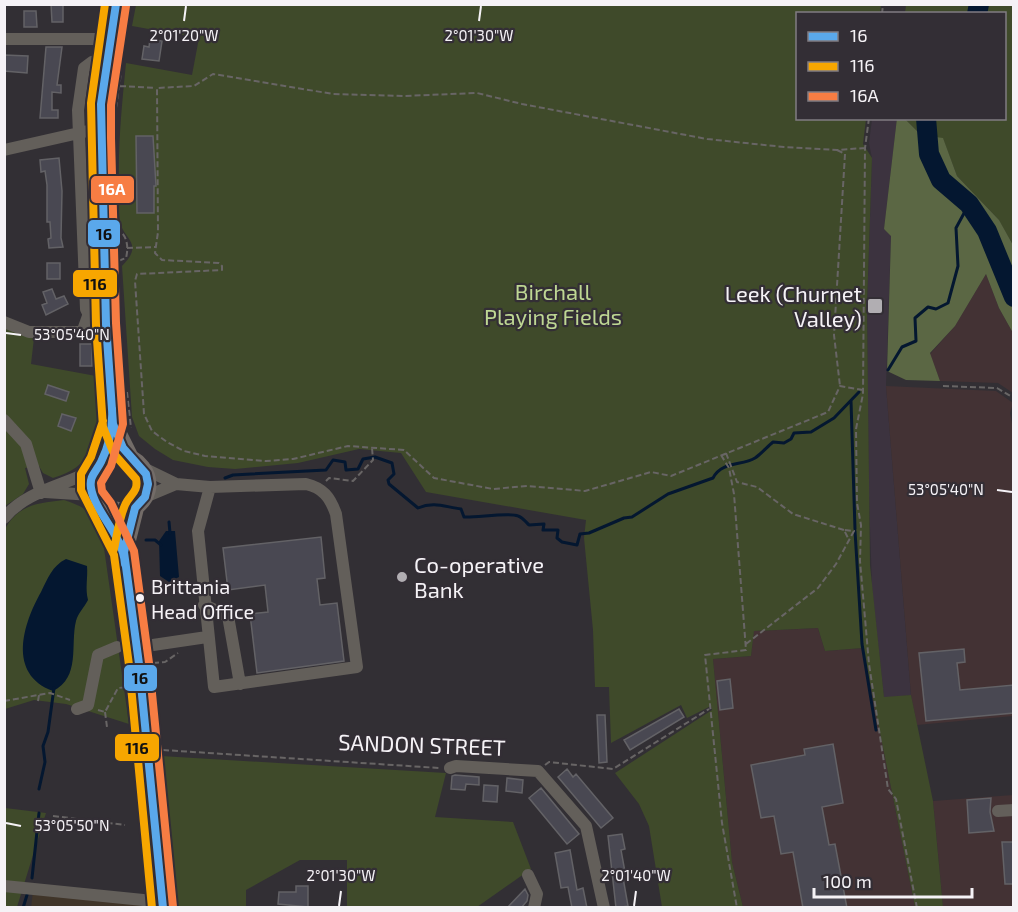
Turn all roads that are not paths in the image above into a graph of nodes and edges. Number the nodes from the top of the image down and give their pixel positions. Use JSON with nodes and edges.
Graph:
{"nodes":[{"id":1,"x":116,"y":4,"type":"edge"},
{"id":2,"x":4,"y":39,"type":"edge"},
{"id":3,"x":110,"y":39,"type":"junction"},
{"id":4,"x":114,"y":65,"type":"junction"},
{"id":5,"x":108,"y":123,"type":"junction"},
{"id":6,"x":79,"y":133,"type":"junction"},
{"id":7,"x":4,"y":150,"type":"edge"},
{"id":8,"x":88,"y":316,"type":"junction"},
{"id":9,"x":4,"y":322,"type":"edge"},
{"id":10,"x":106,"y":324,"type":"junction"},
{"id":11,"x":4,"y":420,"type":"edge"},
{"id":12,"x":113,"y":424,"type":"junction"},
{"id":13,"x":136,"y":462,"type":"junction"},
{"id":14,"x":98,"y":465,"type":"junction"},
{"id":15,"x":176,"y":484,"type":"junction"},
{"id":16,"x":210,"y":488,"type":"junction"},
{"id":17,"x":43,"y":493,"type":"junction"},
{"id":18,"x":97,"y":501,"type":"junction"},
{"id":19,"x":140,"y":502,"type":"junction"},
{"id":20,"x":4,"y":518,"type":"edge"},
{"id":21,"x":124,"y":552,"type":"junction"},
{"id":22,"x":204,"y":605,"type":"junction"},
{"id":23,"x":207,"y":638,"type":"junction"},
{"id":24,"x":153,"y":645,"type":"dead end"},
{"id":25,"x":117,"y":647,"type":"dead end"},
{"id":26,"x":240,"y":684,"type":"junction"},
{"id":27,"x":82,"y":707,"type":"road end"},
{"id":28,"x":450,"y":768,"type":"road end"},
{"id":29,"x":1014,"y":810,"type":"edge"},
{"id":30,"x":998,"y":811,"type":"dead end"},
{"id":31,"x":528,"y":875,"type":"dead end"},
{"id":32,"x":4,"y":886,"type":"edge"},
{"id":33,"x":163,"y":905,"type":"edge"},
{"id":34,"x":534,"y":908,"type":"edge"},
{"id":35,"x":604,"y":908,"type":"edge"}],
"edges":[{"from":1,"to":3,"type":"highway"},
{"from":2,"to":3,"type":"street"},
{"from":3,"to":4,"type":"highway"},
{"from":4,"to":5,"type":"highway"},
{"from":4,"to":6,"type":"street"},
{"from":5,"to":6,"type":"street"},
{"from":5,"to":10,"type":"highway"},
{"from":6,"to":7,"type":"street"},
{"from":6,"to":8,"type":"street"},
{"from":8,"to":9,"type":"street"},
{"from":8,"to":10,"type":"street"},
{"from":10,"to":12,"type":"highway"},
{"from":11,"to":17,"type":"street"},
{"from":12,"to":13,"type":"highway"},
{"from":12,"to":14,"type":"highway"},
{"from":13,"to":14,"type":"highway"},
{"from":13,"to":15,"type":"street"},
{"from":13,"to":19,"type":"highway"},
{"from":14,"to":17,"type":"street"},
{"from":14,"to":18,"type":"highway"},
{"from":15,"to":16,"type":"street"},
{"from":15,"to":19,"type":"street"},
{"from":16,"to":22,"type":"street"},
{"from":16,"to":26,"type":"street"},
{"from":17,"to":18,"type":"street"},
{"from":17,"to":20,"type":"street"},
{"from":18,"to":19,"type":"highway"},
{"from":18,"to":21,"type":"highway"},
{"from":19,"to":21,"type":"highway"},
{"from":21,"to":33,"type":"highway"},
{"from":22,"to":23,"type":"street"},
{"from":22,"to":26,"type":"street"},
{"from":23,"to":24,"type":"street"},
{"from":23,"to":26,"type":"street"},
{"from":25,"to":27,"type":"street"},
{"from":28,"to":35,"type":"street","name":"SANDON STREET"},
{"from":29,"to":30,"type":"street"},
{"from":31,"to":34,"type":"street"},
{"from":32,"to":33,"type":"street"}]}
